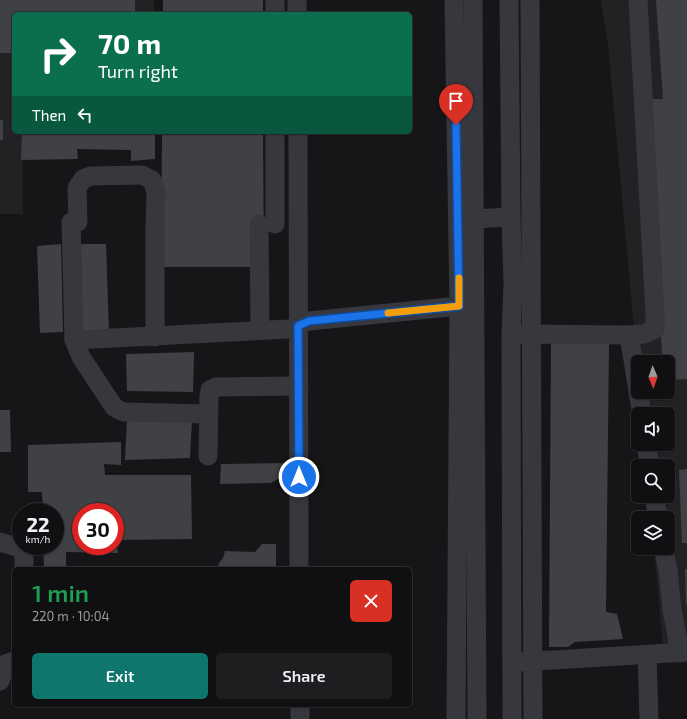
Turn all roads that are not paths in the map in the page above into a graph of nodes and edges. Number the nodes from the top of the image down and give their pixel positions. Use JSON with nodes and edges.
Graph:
{"nodes":[{"id":1,"x":275,"y":0,"type":"edge"},
{"id":2,"x":297,"y":0,"type":"edge"},
{"id":3,"x":454,"y":0,"type":"edge"},
{"id":4,"x":473,"y":0,"type":"edge"},
{"id":5,"x":509,"y":0,"type":"edge"},
{"id":6,"x":530,"y":0,"type":"edge"},
{"id":7,"x":638,"y":0,"type":"edge"},
{"id":8,"x":275,"y":12,"type":"edge"},
{"id":9,"x":297,"y":12,"type":"edge"},
{"id":10,"x":275,"y":134,"type":"edge"},
{"id":11,"x":298,"y":134,"type":"edge"},
{"id":12,"x":511,"y":217,"type":"junction"},
{"id":13,"x":466,"y":219,"type":"junction"},
{"id":14,"x":280,"y":224,"type":"junction"},
{"id":15,"x":459,"y":306,"type":"junction"},
{"id":16,"x":298,"y":326,"type":"junction"},
{"id":17,"x":260,"y":330,"type":"junction"},
{"id":18,"x":511,"y":334,"type":"junction"},
{"id":19,"x":532,"y":334,"type":"junction"},
{"id":20,"x":629,"y":335,"type":"junction"},
{"id":21,"x":155,"y":336,"type":"junction"},
{"id":22,"x":74,"y":340,"type":"junction"},
{"id":23,"x":632,"y":355,"type":"edge"},
{"id":24,"x":299,"y":386,"type":"junction"},
{"id":25,"x":208,"y":414,"type":"junction"},
{"id":26,"x":208,"y":456,"type":"dead end"},
{"id":27,"x":0,"y":542,"type":"edge"},
{"id":28,"x":665,"y":555,"type":"edge"},
{"id":29,"x":24,"y":567,"type":"edge"},
{"id":30,"x":299,"y":567,"type":"edge"},
{"id":31,"x":684,"y":652,"type":"edge"},
{"id":32,"x":647,"y":655,"type":"junction"},
{"id":33,"x":532,"y":661,"type":"junction"},
{"id":34,"x":12,"y":662,"type":"edge"},
{"id":35,"x":512,"y":663,"type":"junction"},
{"id":36,"x":0,"y":681,"type":"edge"},
{"id":37,"x":300,"y":707,"type":"edge"},
{"id":38,"x":300,"y":719,"type":"edge"},
{"id":39,"x":456,"y":719,"type":"edge"},
{"id":40,"x":477,"y":719,"type":"edge"},
{"id":41,"x":512,"y":719,"type":"edge"},
{"id":42,"x":532,"y":719,"type":"edge"},
{"id":43,"x":649,"y":719,"type":"edge"}],
"edges":[{"from":1,"to":8,"type":"street"},
{"from":2,"to":9,"type":"street"},
{"from":3,"to":13,"type":"street"},
{"from":4,"to":13,"type":"street"},
{"from":5,"to":12,"type":"street"},
{"from":6,"to":19,"type":"street"},
{"from":7,"to":20,"type":"street"},
{"from":10,"to":14,"type":"street"},
{"from":11,"to":14,"type":"street"},
{"from":12,"to":13,"type":"street"},
{"from":12,"to":18,"type":"street"},
{"from":13,"to":15,"type":"street"},
{"from":13,"to":40,"type":"street"},
{"from":14,"to":16,"type":"street"},
{"from":14,"to":17,"type":"street"},
{"from":15,"to":16,"type":"street"},
{"from":15,"to":39,"type":"street"},
{"from":16,"to":17,"type":"street"},
{"from":16,"to":24,"type":"street"},
{"from":17,"to":21,"type":"street"},
{"from":18,"to":19,"type":"street"},
{"from":18,"to":35,"type":"street"},
{"from":19,"to":20,"type":"street"},
{"from":19,"to":33,"type":"street"},
{"from":20,"to":23,"type":"street"},
{"from":21,"to":22,"type":"street"},
{"from":21,"to":22,"type":"street"},
{"from":22,"to":25,"type":"street"},
{"from":24,"to":25,"type":"street"},
{"from":24,"to":30,"type":"street"},
{"from":25,"to":26,"type":"street"},
{"from":27,"to":29,"type":"street"},
{"from":28,"to":31,"type":"street"},
{"from":31,"to":32,"type":"street"},
{"from":32,"to":33,"type":"street"},
{"from":32,"to":43,"type":"street"},
{"from":33,"to":35,"type":"street"},
{"from":33,"to":42,"type":"street"},
{"from":34,"to":36,"type":"street"},
{"from":35,"to":41,"type":"street"},
{"from":37,"to":38,"type":"street"}]}
